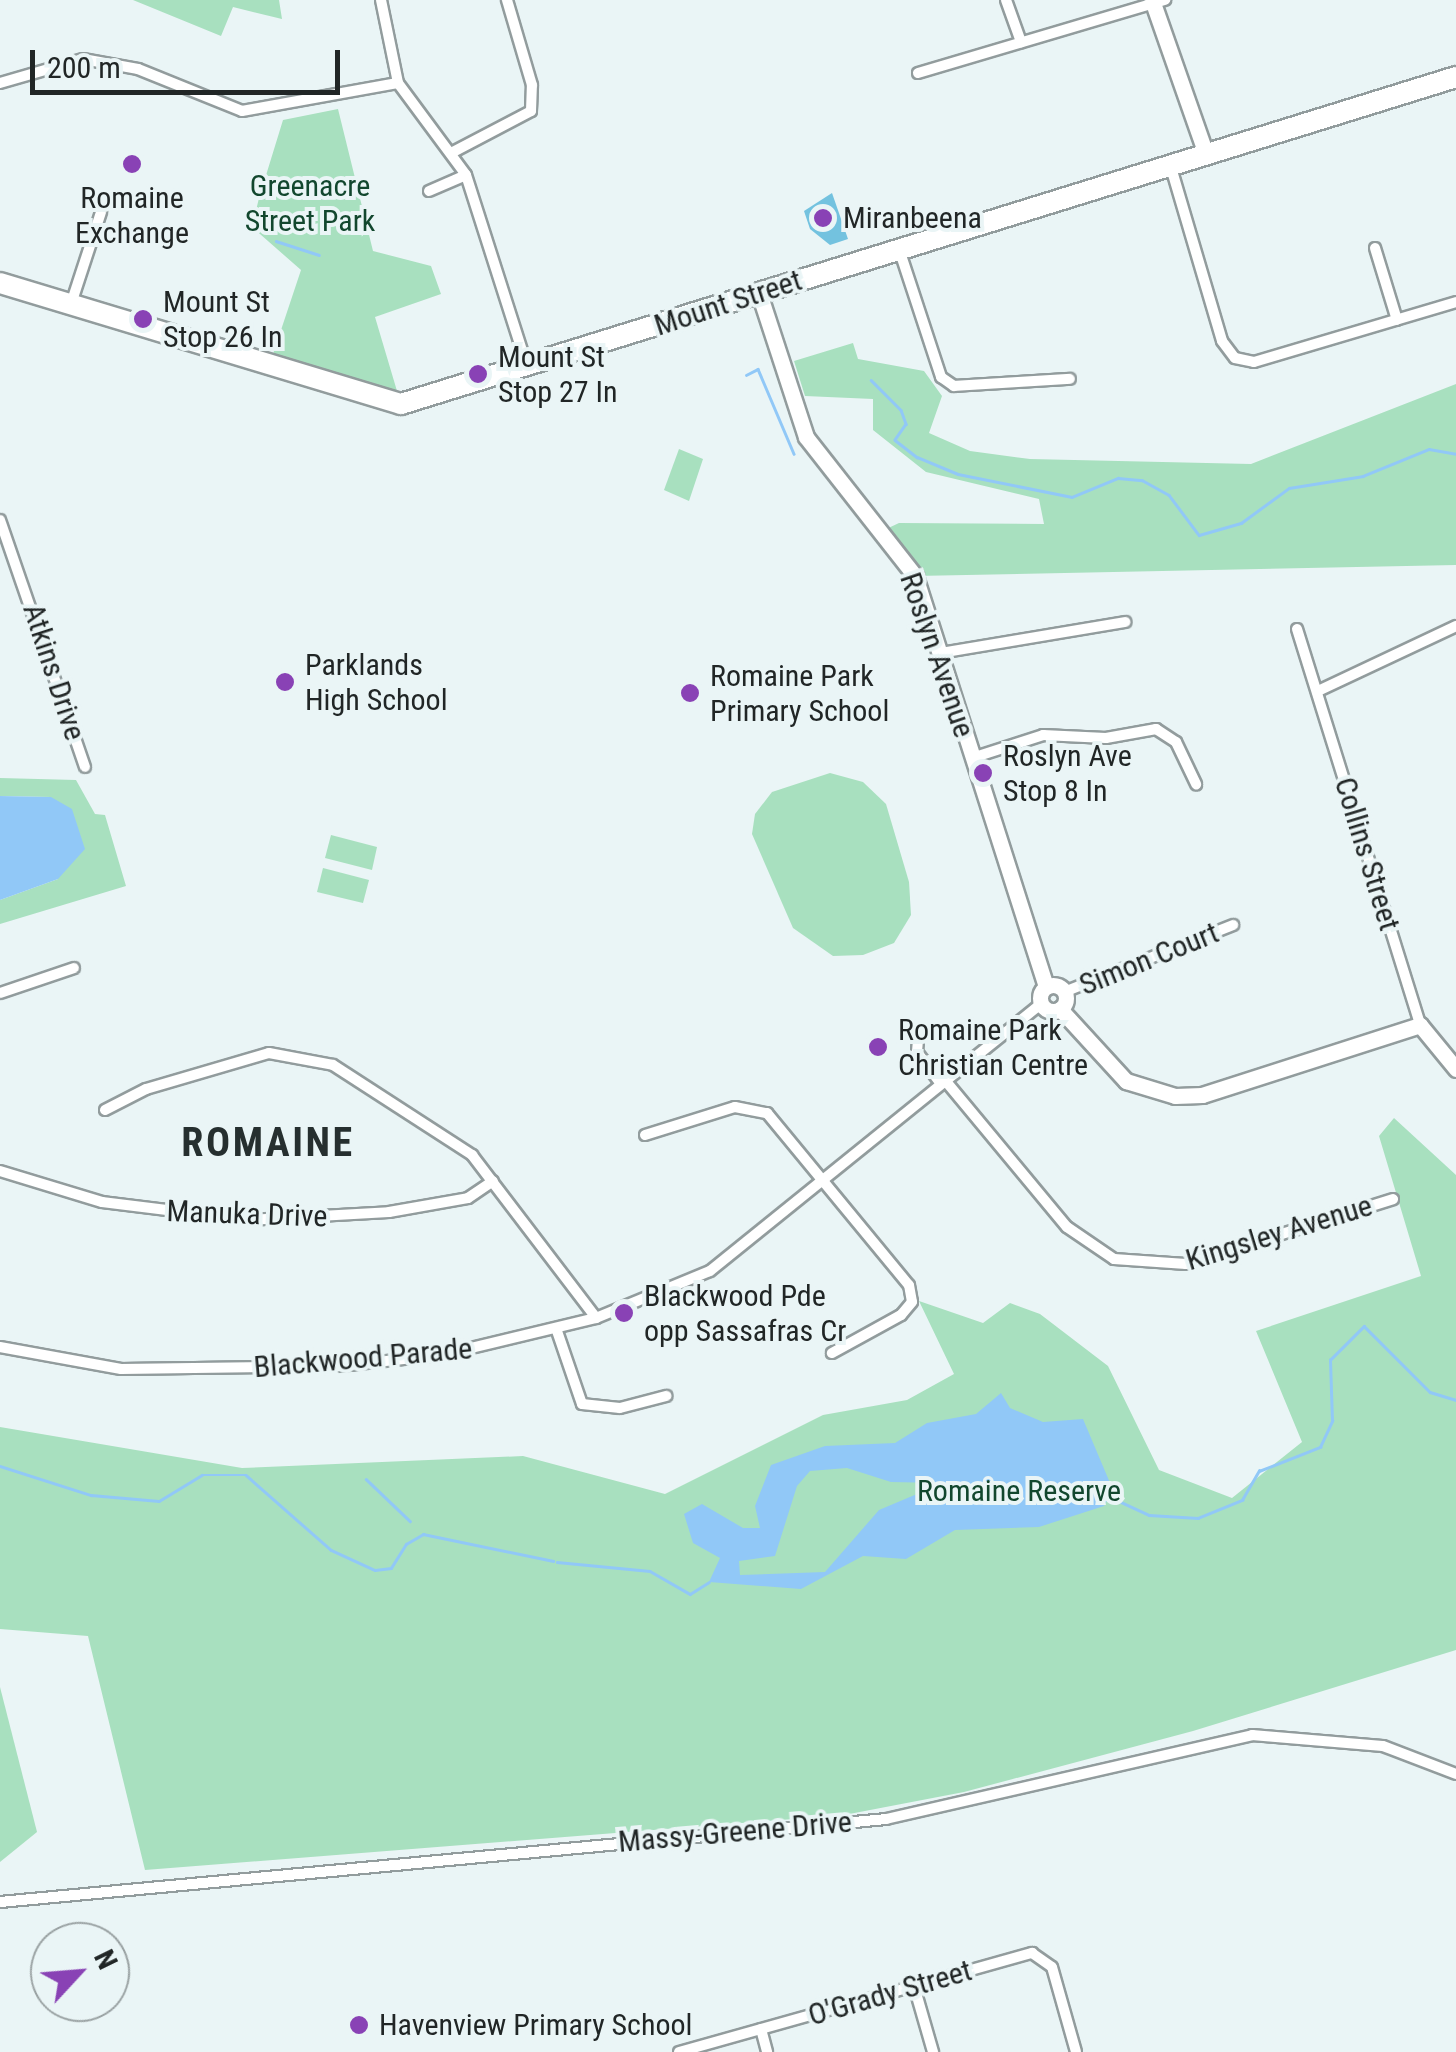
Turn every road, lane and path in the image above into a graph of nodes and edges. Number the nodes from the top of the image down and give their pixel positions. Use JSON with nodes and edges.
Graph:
{"nodes":[{"id":1,"x":381,"y":0,"type":"edge"},
{"id":2,"x":507,"y":0,"type":"edge"},
{"id":3,"x":1006,"y":0,"type":"edge"},
{"id":4,"x":1157,"y":1,"type":"edge"},
{"id":5,"x":1020,"y":42,"type":"junction"},
{"id":6,"x":918,"y":73,"type":"dead end"},
{"id":7,"x":1456,"y":77,"type":"edge"},
{"id":8,"x":398,"y":82,"type":"junction"},
{"id":9,"x":0,"y":83,"type":"edge"},
{"id":10,"x":454,"y":152,"type":"junction"},
{"id":11,"x":1206,"y":154,"type":"junction"},
{"id":12,"x":1169,"y":163,"type":"junction"},
{"id":13,"x":466,"y":175,"type":"junction"},
{"id":14,"x":429,"y":190,"type":"dead end"},
{"id":15,"x":102,"y":212,"type":"dead end"},
{"id":16,"x":899,"y":248,"type":"junction"},
{"id":17,"x":1375,"y":248,"type":"dead end"},
{"id":18,"x":0,"y":283,"type":"edge"},
{"id":19,"x":759,"y":293,"type":"junction"},
{"id":20,"x":1456,"y":302,"type":"edge"},
{"id":21,"x":71,"y":305,"type":"junction"},
{"id":22,"x":1398,"y":320,"type":"junction"},
{"id":23,"x":528,"y":367,"type":"junction"},
{"id":24,"x":1070,"y":379,"type":"dead end"},
{"id":25,"x":0,"y":520,"type":"edge"},
{"id":26,"x":1126,"y":622,"type":"dead end"},
{"id":27,"x":1456,"y":626,"type":"edge"},
{"id":28,"x":1297,"y":629,"type":"dead end"},
{"id":29,"x":940,"y":654,"type":"junction"},
{"id":30,"x":1318,"y":691,"type":"junction"},
{"id":31,"x":972,"y":758,"type":"junction"},
{"id":32,"x":86,"y":767,"type":"dead end"},
{"id":33,"x":1196,"y":784,"type":"dead end"},
{"id":34,"x":1233,"y":926,"type":"dead end"},
{"id":35,"x":74,"y":968,"type":"dead end"},
{"id":36,"x":1064,"y":992,"type":"junction"},
{"id":37,"x":0,"y":993,"type":"edge"},
{"id":38,"x":1044,"y":996,"type":"junction"},
{"id":39,"x":1060,"y":1009,"type":"junction"},
{"id":40,"x":1420,"y":1024,"type":"junction"},
{"id":41,"x":918,"y":1040,"type":"dead end"},
{"id":42,"x":1456,"y":1069,"type":"edge"},
{"id":43,"x":942,"y":1081,"type":"junction"},
{"id":44,"x":106,"y":1110,"type":"dead end"},
{"id":45,"x":645,"y":1135,"type":"dead end"},
{"id":46,"x":0,"y":1171,"type":"edge"},
{"id":47,"x":824,"y":1180,"type":"junction"},
{"id":48,"x":493,"y":1181,"type":"junction"},
{"id":49,"x":1393,"y":1198,"type":"dead end"},
{"id":50,"x":596,"y":1318,"type":"junction"},
{"id":51,"x":557,"y":1330,"type":"junction"},
{"id":52,"x":0,"y":1347,"type":"edge"},
{"id":53,"x":832,"y":1353,"type":"dead end"},
{"id":54,"x":666,"y":1396,"type":"dead end"},
{"id":55,"x":1456,"y":1774,"type":"edge"},
{"id":56,"x":0,"y":1902,"type":"edge"},
{"id":57,"x":914,"y":1986,"type":"junction"},
{"id":58,"x":761,"y":2029,"type":"junction"},
{"id":59,"x":679,"y":2052,"type":"edge"},
{"id":60,"x":767,"y":2052,"type":"edge"},
{"id":61,"x":933,"y":2052,"type":"edge"},
{"id":62,"x":1076,"y":2052,"type":"edge"}],
"edges":[{"from":1,"to":8,"type":"street"},
{"from":2,"to":10,"type":"street"},
{"from":3,"to":5,"type":"street"},
{"from":4,"to":5,"type":"street"},
{"from":4,"to":11,"type":"street"},
{"from":5,"to":6,"type":"street"},
{"from":7,"to":11,"type":"highway","name":"Mount Street"},
{"from":8,"to":9,"type":"street"},
{"from":8,"to":10,"type":"street"},
{"from":10,"to":13,"type":"street"},
{"from":11,"to":12,"type":"highway","name":"Mount Street"},
{"from":12,"to":16,"type":"highway","name":"Mount Street"},
{"from":12,"to":22,"type":"street"},
{"from":13,"to":14,"type":"street"},
{"from":13,"to":23,"type":"street"},
{"from":15,"to":21,"type":"street"},
{"from":16,"to":19,"type":"highway","name":"Mount Street"},
{"from":16,"to":24,"type":"street"},
{"from":17,"to":22,"type":"street"},
{"from":18,"to":21,"type":"highway","name":"Mount Street"},
{"from":19,"to":23,"type":"highway","name":"Mount Street"},
{"from":19,"to":29,"type":"street","name":"Roslyn Avenue"},
{"from":20,"to":22,"type":"street"},
{"from":21,"to":23,"type":"highway","name":"Mount Street"},
{"from":25,"to":32,"type":"street","name":"Atkins Drive"},
{"from":26,"to":29,"type":"street"},
{"from":27,"to":30,"type":"street"},
{"from":28,"to":30,"type":"street","name":"Collins Street"},
{"from":29,"to":31,"type":"street","name":"Roslyn Avenue"},
{"from":30,"to":40,"type":"street","name":"Collins Street"},
{"from":31,"to":33,"type":"street"},
{"from":31,"to":38,"type":"street","name":"Roslyn Avenue"},
{"from":34,"to":36,"type":"street","name":"Simon Court"},
{"from":35,"to":37,"type":"street"},
{"from":36,"to":38,"type":"street"},
{"from":36,"to":39,"type":"street"},
{"from":38,"to":39,"type":"street"},
{"from":38,"to":43,"type":"street","name":"Blackwood Parade"},
{"from":39,"to":40,"type":"street"},
{"from":40,"to":42,"type":"street","name":"Collins Street"},
{"from":41,"to":43,"type":"street","name":"Kingsley Avenue"},
{"from":43,"to":47,"type":"street","name":"Blackwood Parade"},
{"from":43,"to":49,"type":"street","name":"Kingsley Avenue"},
{"from":44,"to":48,"type":"street"},
{"from":45,"to":47,"type":"street"},
{"from":46,"to":48,"type":"street","name":"Manuka Drive"},
{"from":47,"to":50,"type":"street","name":"Blackwood Parade"},
{"from":47,"to":53,"type":"street"},
{"from":48,"to":50,"type":"street"},
{"from":50,"to":51,"type":"street","name":"Blackwood Parade"},
{"from":51,"to":52,"type":"street","name":"Blackwood Parade"},
{"from":51,"to":54,"type":"street"},
{"from":55,"to":56,"type":"street","name":"Massy-Greene Drive"},
{"from":57,"to":58,"type":"street","name":"O'Grady Street"},
{"from":57,"to":61,"type":"street"},
{"from":57,"to":62,"type":"street","name":"O'Grady Street"},
{"from":58,"to":59,"type":"street","name":"O'Grady Street"},
{"from":58,"to":60,"type":"street"}]}
